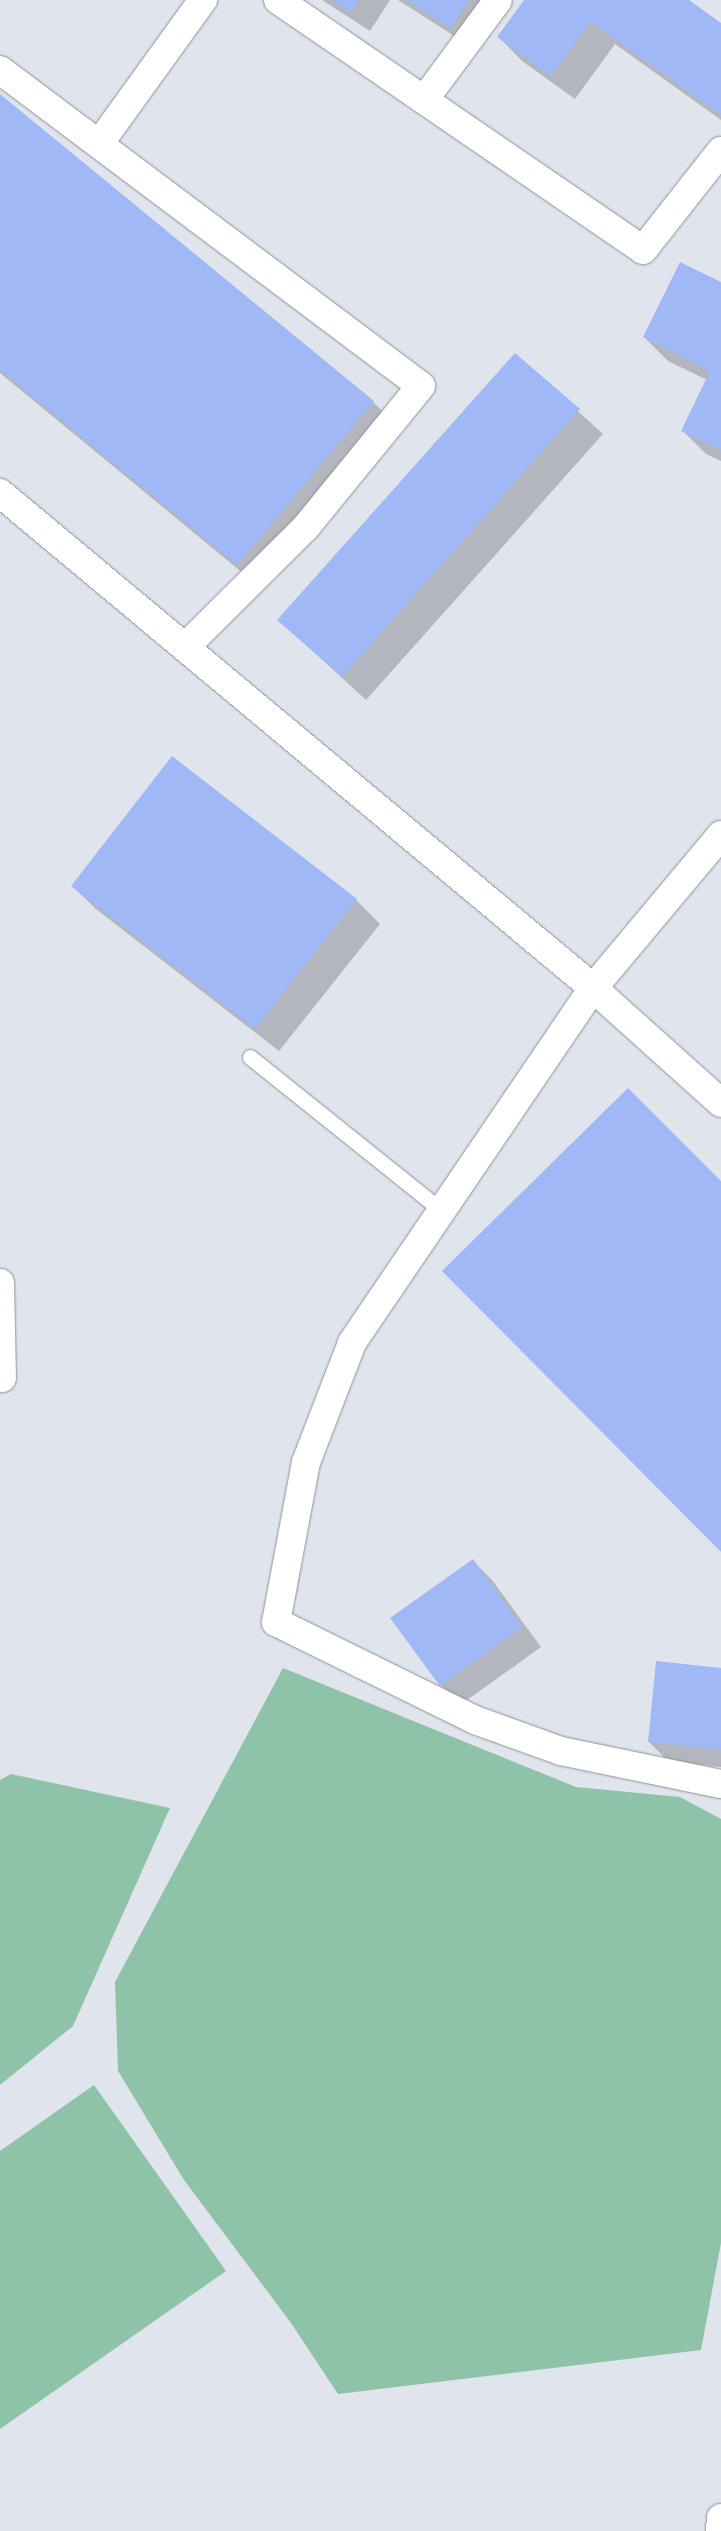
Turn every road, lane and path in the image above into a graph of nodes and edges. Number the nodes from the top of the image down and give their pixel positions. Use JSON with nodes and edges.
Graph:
{"nodes":[{"id":1,"x":203,"y":0,"type":"edge"},
{"id":2,"x":278,"y":0,"type":"edge"},
{"id":3,"x":498,"y":0,"type":"edge"},
{"id":4,"x":0,"y":70,"type":"edge"},
{"id":5,"x":424,"y":100,"type":"junction"},
{"id":6,"x":99,"y":144,"type":"junction"},
{"id":7,"x":721,"y":151,"type":"edge"},
{"id":8,"x":0,"y":493,"type":"edge"},
{"id":9,"x":185,"y":647,"type":"junction"},
{"id":10,"x":721,"y":835,"type":"edge"},
{"id":11,"x":593,"y":988,"type":"junction"},
{"id":12,"x":250,"y":1057,"type":"dead end"},
{"id":13,"x":721,"y":1103,"type":"edge"},
{"id":14,"x":442,"y":1211,"type":"junction"},
{"id":15,"x":0,"y":1283,"type":"edge"},
{"id":16,"x":2,"y":1378,"type":"dead end"},
{"id":17,"x":721,"y":1784,"type":"edge"},
{"id":18,"x":721,"y":2518,"type":"edge"},
{"id":19,"x":720,"y":2531,"type":"edge"}],
"edges":[{"from":1,"to":6,"type":"street"},
{"from":2,"to":5,"type":"street"},
{"from":3,"to":5,"type":"street"},
{"from":4,"to":6,"type":"street"},
{"from":5,"to":7,"type":"street"},
{"from":6,"to":9,"type":"street"},
{"from":8,"to":9,"type":"street"},
{"from":9,"to":11,"type":"street"},
{"from":10,"to":11,"type":"street"},
{"from":11,"to":13,"type":"street"},
{"from":11,"to":14,"type":"street"},
{"from":12,"to":14,"type":"lane"},
{"from":14,"to":17,"type":"street"},
{"from":15,"to":16,"type":"street"},
{"from":18,"to":19,"type":"street"}]}
